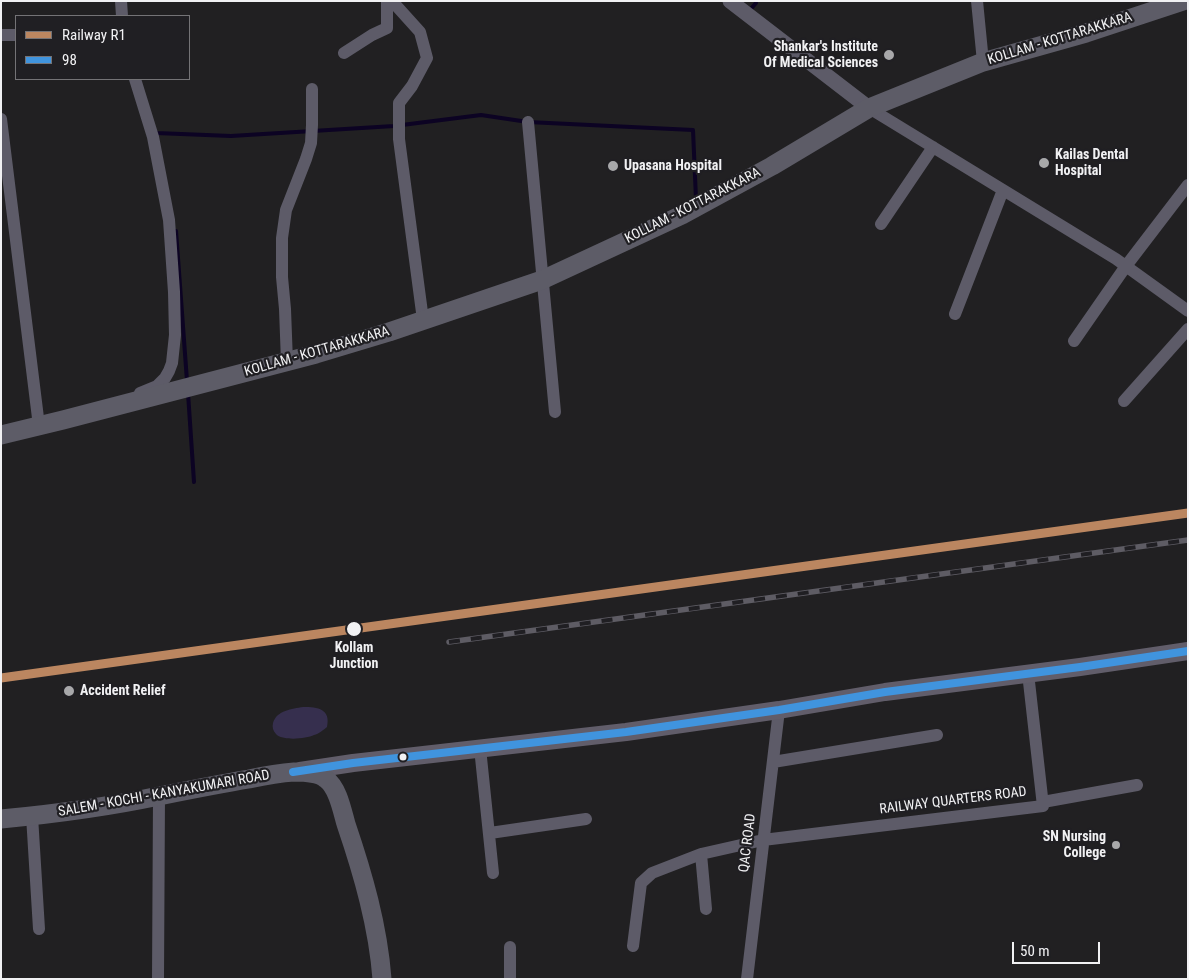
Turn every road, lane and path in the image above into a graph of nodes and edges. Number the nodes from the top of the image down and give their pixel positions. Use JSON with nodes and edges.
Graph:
{"nodes":[{"id":1,"x":121,"y":1,"type":"edge"},
{"id":2,"x":387,"y":1,"type":"edge"},
{"id":3,"x":392,"y":1,"type":"edge"},
{"id":4,"x":730,"y":1,"type":"edge"},
{"id":5,"x":977,"y":1,"type":"edge"},
{"id":6,"x":1183,"y":1,"type":"edge"},
{"id":7,"x":122,"y":15,"type":"edge"},
{"id":8,"x":1,"y":35,"type":"edge"},
{"id":9,"x":15,"y":35,"type":"edge"},
{"id":10,"x":344,"y":53,"type":"dead end"},
{"id":11,"x":983,"y":62,"type":"junction"},
{"id":12,"x":136,"y":80,"type":"edge"},
{"id":13,"x":312,"y":88,"type":"dead end"},
{"id":14,"x":869,"y":108,"type":"junction"},
{"id":15,"x":1,"y":119,"type":"edge"},
{"id":16,"x":528,"y":122,"type":"dead end"},
{"id":17,"x":933,"y":147,"type":"junction"},
{"id":18,"x":4,"y":169,"type":"edge"},
{"id":19,"x":1188,"y":186,"type":"edge"},
{"id":20,"x":1003,"y":190,"type":"junction"},
{"id":21,"x":881,"y":224,"type":"dead end"},
{"id":22,"x":1126,"y":266,"type":"junction"},
{"id":23,"x":542,"y":280,"type":"junction"},
{"id":24,"x":1188,"y":311,"type":"edge"},
{"id":25,"x":955,"y":314,"type":"dead end"},
{"id":26,"x":423,"y":320,"type":"junction"},
{"id":27,"x":1188,"y":329,"type":"edge"},
{"id":28,"x":1074,"y":341,"type":"dead end"},
{"id":29,"x":287,"y":362,"type":"junction"},
{"id":30,"x":1124,"y":401,"type":"dead end"},
{"id":31,"x":117,"y":406,"type":"junction"},
{"id":32,"x":555,"y":412,"type":"dead end"},
{"id":33,"x":39,"y":426,"type":"junction"},
{"id":34,"x":1,"y":435,"type":"edge"},
{"id":35,"x":1188,"y":651,"type":"edge"},
{"id":36,"x":1028,"y":673,"type":"junction"},
{"id":37,"x":778,"y":710,"type":"junction"},
{"id":38,"x":937,"y":735,"type":"dead end"},
{"id":39,"x":480,"y":748,"type":"junction"},
{"id":40,"x":773,"y":762,"type":"junction"},
{"id":41,"x":347,"y":764,"type":"junction"},
{"id":42,"x":292,"y":772,"type":"junction"},
{"id":43,"x":1137,"y":785,"type":"dead end"},
{"id":44,"x":159,"y":796,"type":"junction"},
{"id":45,"x":1043,"y":802,"type":"junction"},
{"id":46,"x":340,"y":803,"type":"junction"},
{"id":47,"x":32,"y":816,"type":"junction"},
{"id":48,"x":1,"y":819,"type":"edge"},
{"id":49,"x":586,"y":819,"type":"dead end"},
{"id":50,"x":490,"y":834,"type":"junction"},
{"id":51,"x":763,"y":840,"type":"junction"},
{"id":52,"x":701,"y":854,"type":"junction"},
{"id":53,"x":493,"y":873,"type":"dead end"},
{"id":54,"x":706,"y":909,"type":"dead end"},
{"id":55,"x":39,"y":929,"type":"dead end"},
{"id":56,"x":510,"y":946,"type":"dead end"},
{"id":57,"x":633,"y":946,"type":"dead end"},
{"id":58,"x":158,"y":979,"type":"edge"},
{"id":59,"x":382,"y":979,"type":"edge"},
{"id":60,"x":510,"y":979,"type":"edge"},
{"id":61,"x":746,"y":979,"type":"edge"}],
"edges":[{"from":1,"to":7,"type":"street"},
{"from":2,"to":10,"type":"street"},
{"from":3,"to":26,"type":"street"},
{"from":4,"to":14,"type":"street"},
{"from":5,"to":11,"type":"street"},
{"from":6,"to":11,"type":"main road","name":"KOLLAM - KOTTARAKKARA"},
{"from":8,"to":9,"type":"street"},
{"from":11,"to":14,"type":"main road","name":"KOLLAM - KOTTARAKKARA"},
{"from":12,"to":31,"type":"street"},
{"from":13,"to":29,"type":"street"},
{"from":14,"to":17,"type":"street"},
{"from":14,"to":23,"type":"main road","name":"KOLLAM - KOTTARAKKARA"},
{"from":15,"to":18,"type":"street"},
{"from":16,"to":23,"type":"street"},
{"from":17,"to":20,"type":"street"},
{"from":17,"to":21,"type":"street"},
{"from":18,"to":33,"type":"street"},
{"from":19,"to":22,"type":"street"},
{"from":20,"to":22,"type":"street"},
{"from":20,"to":25,"type":"street"},
{"from":22,"to":24,"type":"street"},
{"from":22,"to":28,"type":"street"},
{"from":23,"to":26,"type":"main road","name":"KOLLAM - KOTTARAKKARA"},
{"from":23,"to":32,"type":"street"},
{"from":26,"to":29,"type":"main road","name":"KOLLAM - KOTTARAKKARA"},
{"from":27,"to":30,"type":"street"},
{"from":29,"to":31,"type":"main road","name":"KOLLAM - KOTTARAKKARA"},
{"from":31,"to":33,"type":"main road","name":"KOLLAM - KOTTARAKKARA"},
{"from":33,"to":34,"type":"main road","name":"KOLLAM - KOTTARAKKARA"},
{"from":35,"to":36,"type":"main road"},
{"from":36,"to":37,"type":"main road"},
{"from":36,"to":45,"type":"street","name":"RAILWAY QUARTERS ROAD"},
{"from":37,"to":39,"type":"main road"},
{"from":37,"to":40,"type":"street","name":"QAC ROAD"},
{"from":38,"to":40,"type":"street"},
{"from":39,"to":41,"type":"main road"},
{"from":39,"to":50,"type":"street"},
{"from":40,"to":51,"type":"street","name":"QAC ROAD"},
{"from":41,"to":42,"type":"main road"},
{"from":41,"to":46,"type":"main road"},
{"from":42,"to":44,"type":"main road","name":"SALEM - KOCHI - KANYAKUMARI ROAD"},
{"from":42,"to":46,"type":"main road","name":"SALEM - KOCHI - KANYAKUMARI ROAD"},
{"from":43,"to":45,"type":"street"},
{"from":44,"to":47,"type":"main road","name":"SALEM - KOCHI - KANYAKUMARI ROAD"},
{"from":44,"to":58,"type":"street"},
{"from":45,"to":51,"type":"street","name":"RAILWAY QUARTERS ROAD"},
{"from":46,"to":59,"type":"main road","name":"SALEM - KOCHI - KANYAKUMARI ROAD"},
{"from":47,"to":48,"type":"main road","name":"SALEM - KOCHI - KANYAKUMARI ROAD"},
{"from":47,"to":55,"type":"street"},
{"from":49,"to":50,"type":"street"},
{"from":50,"to":53,"type":"street"},
{"from":51,"to":52,"type":"street"},
{"from":51,"to":61,"type":"street","name":"QAC ROAD"},
{"from":52,"to":54,"type":"street"},
{"from":52,"to":57,"type":"street"},
{"from":56,"to":60,"type":"street"}]}
